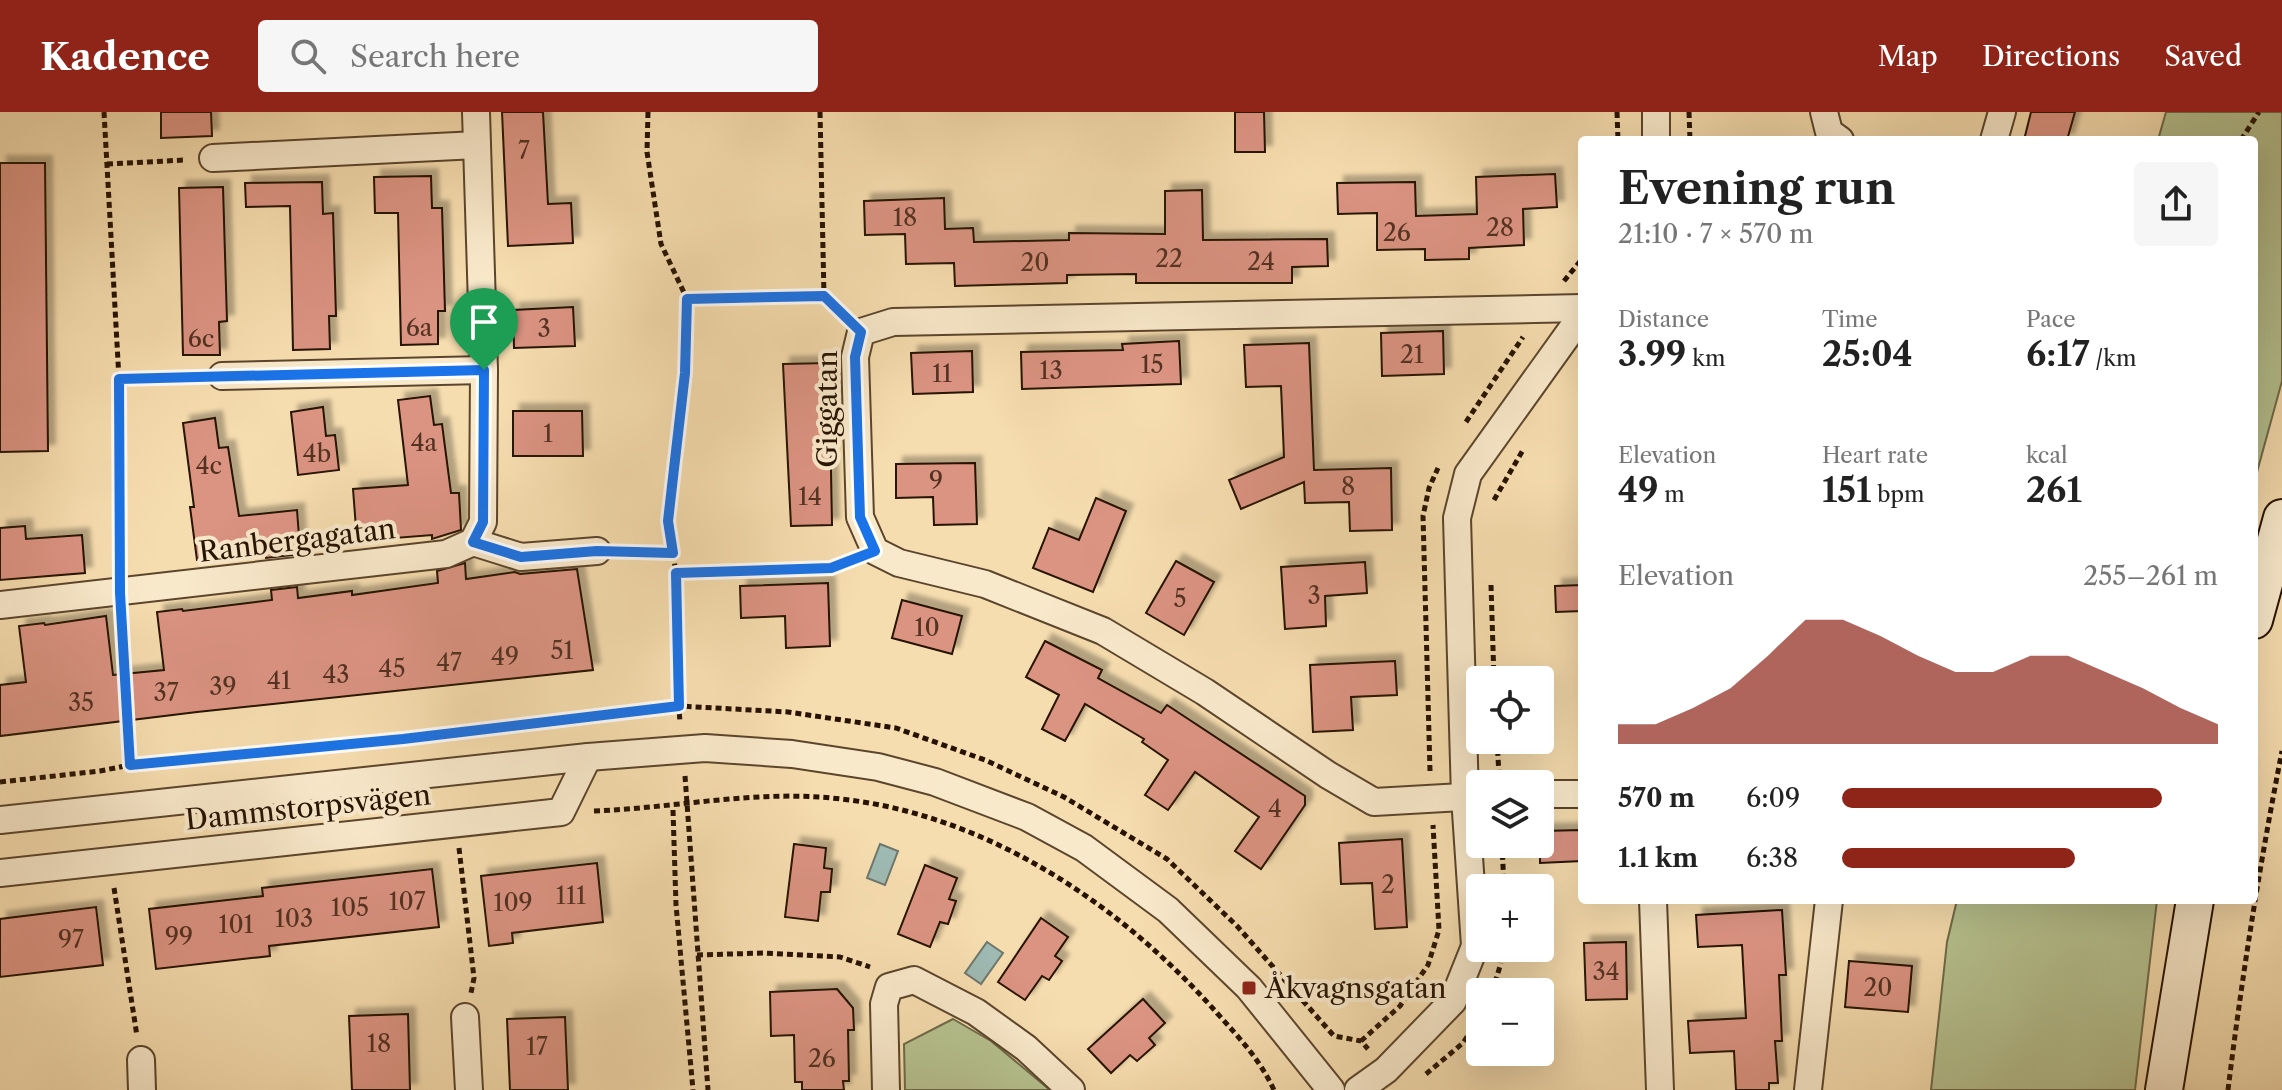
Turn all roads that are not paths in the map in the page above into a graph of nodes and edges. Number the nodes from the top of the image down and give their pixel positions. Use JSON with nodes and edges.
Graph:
{"nodes":[{"id":1,"x":476,"y":112,"type":"edge"},
{"id":2,"x":1656,"y":112,"type":"edge"},
{"id":3,"x":1824,"y":112,"type":"edge"},
{"id":4,"x":2002,"y":112,"type":"edge"},
{"id":5,"x":1656,"y":136,"type":"edge"},
{"id":6,"x":1834,"y":136,"type":"edge"},
{"id":7,"x":1995,"y":136,"type":"edge"},
{"id":8,"x":477,"y":145,"type":"junction"},
{"id":9,"x":213,"y":158,"type":"road end"},
{"id":10,"x":1578,"y":308,"type":"edge"},
{"id":11,"x":1578,"y":321,"type":"edge"},
{"id":12,"x":484,"y":370,"type":"junction"},
{"id":13,"x":222,"y":376,"type":"road end"},
{"id":14,"x":2282,"y":518,"type":"edge"},
{"id":15,"x":473,"y":542,"type":"junction"},
{"id":16,"x":597,"y":551,"type":"road end"},
{"id":17,"x":0,"y":605,"type":"edge"},
{"id":18,"x":2258,"y":605,"type":"edge"},
{"id":19,"x":588,"y":757,"type":"junction"},
{"id":20,"x":1471,"y":770,"type":"edge"},
{"id":21,"x":1554,"y":794,"type":"edge"},
{"id":22,"x":1578,"y":794,"type":"edge"},
{"id":23,"x":1466,"y":797,"type":"edge"},
{"id":24,"x":0,"y":820,"type":"edge"},
{"id":25,"x":1473,"y":858,"type":"edge"},
{"id":26,"x":0,"y":873,"type":"edge"},
{"id":27,"x":1653,"y":904,"type":"edge"},
{"id":28,"x":1829,"y":904,"type":"edge"},
{"id":29,"x":2194,"y":904,"type":"edge"},
{"id":30,"x":2186,"y":945,"type":"junction"},
{"id":31,"x":465,"y":1017,"type":"road end"},
{"id":32,"x":141,"y":1060,"type":"road end"},
{"id":33,"x":142,"y":1090,"type":"edge"},
{"id":34,"x":469,"y":1090,"type":"edge"},
{"id":35,"x":886,"y":1090,"type":"edge"},
{"id":36,"x":1071,"y":1090,"type":"edge"},
{"id":37,"x":1331,"y":1090,"type":"edge"},
{"id":38,"x":1358,"y":1090,"type":"edge"},
{"id":39,"x":1660,"y":1090,"type":"edge"},
{"id":40,"x":1808,"y":1090,"type":"edge"},
{"id":41,"x":2164,"y":1090,"type":"edge"},
{"id":42,"x":2177,"y":1090,"type":"edge"}],
"edges":[{"from":1,"to":8,"type":"street"},
{"from":2,"to":5,"type":"street"},
{"from":3,"to":6,"type":"street"},
{"from":4,"to":7,"type":"street"},
{"from":8,"to":9,"type":"street"},
{"from":8,"to":12,"type":"street"},
{"from":10,"to":23,"type":"street","name":"Giggatan"},
{"from":11,"to":20,"type":"street"},
{"from":12,"to":13,"type":"street"},
{"from":12,"to":15,"type":"street"},
{"from":14,"to":18,"type":"street"},
{"from":15,"to":16,"type":"street"},
{"from":15,"to":17,"type":"street","name":"Ranbergagatan"},
{"from":19,"to":24,"type":"street","name":"Dammstorpsvägen"},
{"from":19,"to":26,"type":"street","name":"Dammstorpsvägen"},
{"from":19,"to":37,"type":"street","name":"Dammstorpsvägen"},
{"from":21,"to":22,"type":"street"},
{"from":25,"to":38,"type":"street"},
{"from":27,"to":39,"type":"street"},
{"from":28,"to":40,"type":"street"},
{"from":29,"to":30,"type":"street"},
{"from":30,"to":41,"type":"street"},
{"from":30,"to":42,"type":"street"},
{"from":31,"to":34,"type":"street"},
{"from":32,"to":33,"type":"street"},
{"from":35,"to":36,"type":"street"}]}
